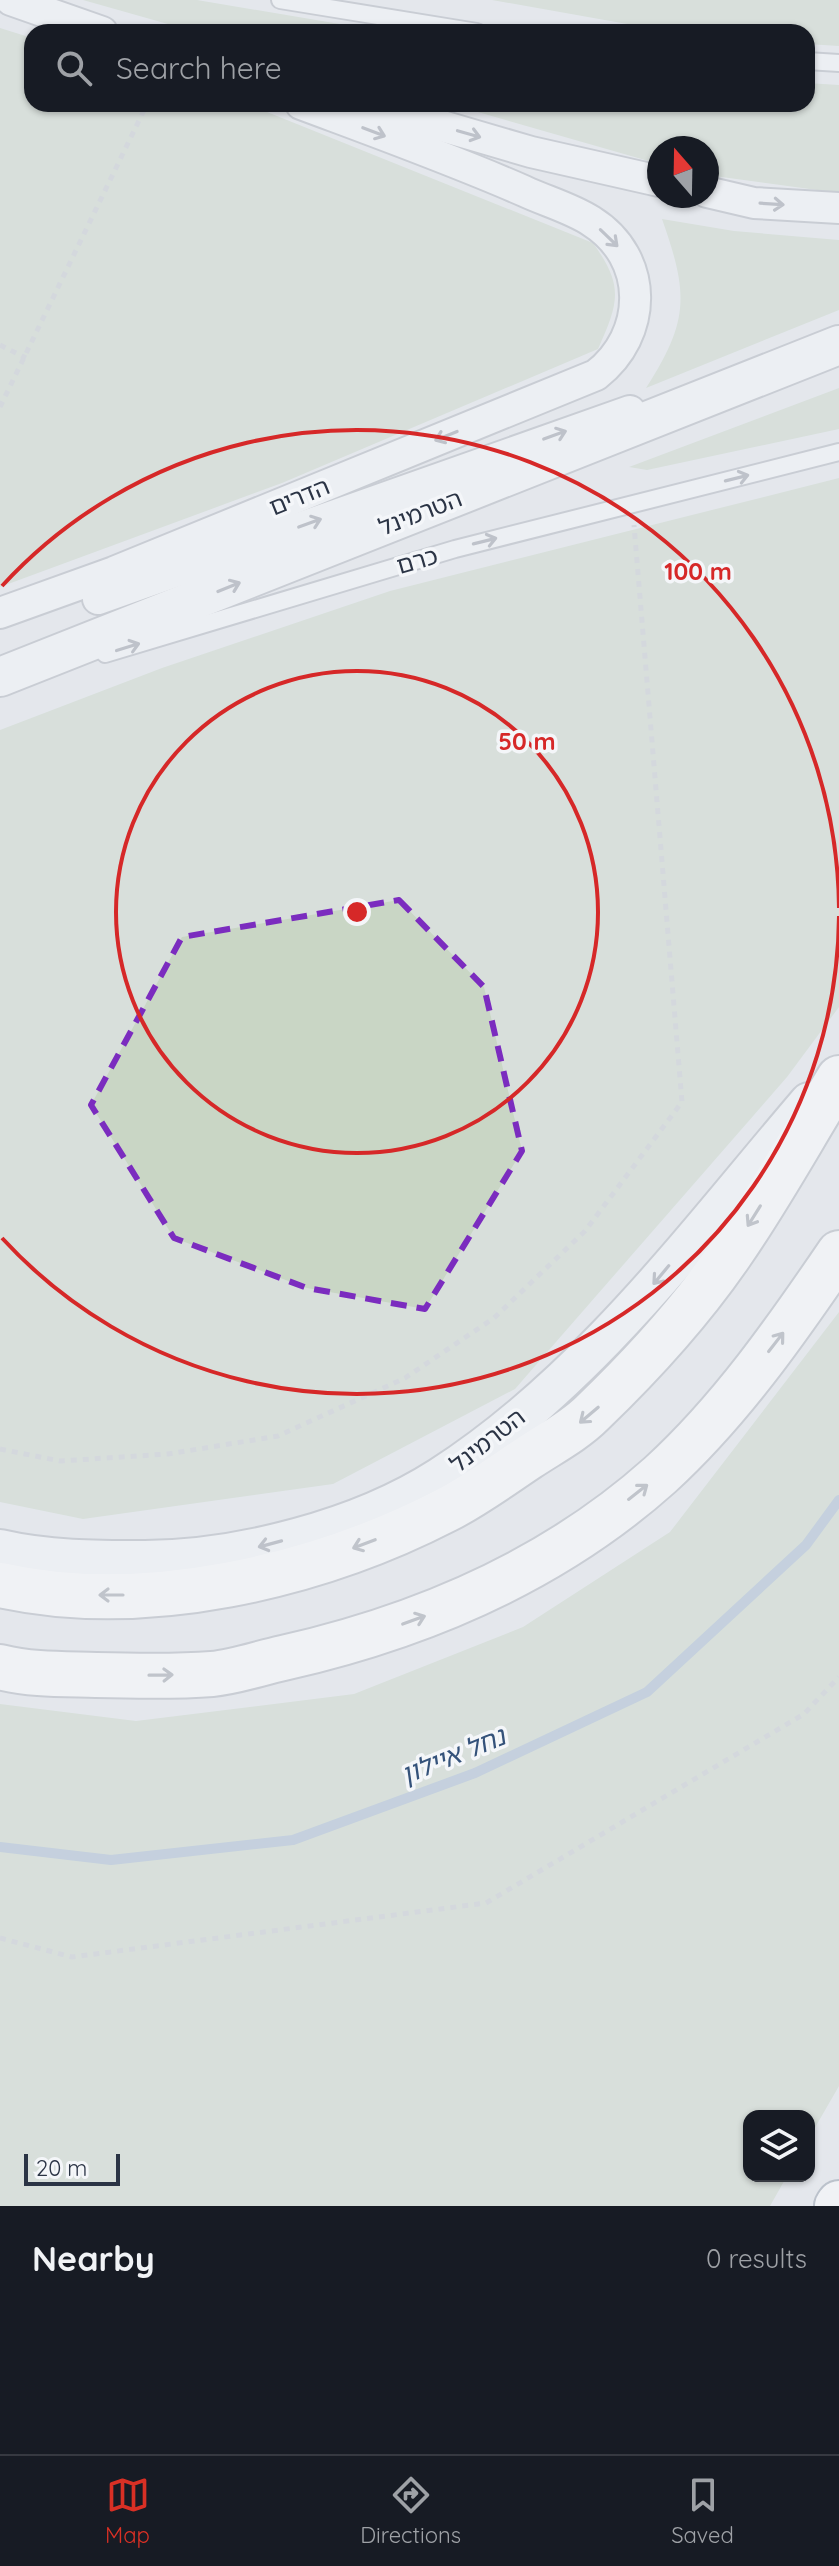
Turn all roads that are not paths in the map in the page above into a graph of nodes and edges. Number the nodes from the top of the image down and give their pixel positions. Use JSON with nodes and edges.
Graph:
{"nodes":[{"id":1,"x":11,"y":0,"type":"edge"},
{"id":2,"x":280,"y":0,"type":"edge"},
{"id":3,"x":79,"y":24,"type":"edge"},
{"id":4,"x":428,"y":24,"type":"edge"},
{"id":5,"x":815,"y":62,"type":"edge"},
{"id":6,"x":839,"y":63,"type":"edge"},
{"id":7,"x":322,"y":112,"type":"edge"},
{"id":8,"x":394,"y":112,"type":"edge"},
{"id":9,"x":647,"y":178,"type":"edge"},
{"id":10,"x":719,"y":195,"type":"edge"},
{"id":11,"x":839,"y":208,"type":"edge"},
{"id":12,"x":839,"y":345,"type":"edge"},
{"id":13,"x":789,"y":362,"type":"junction"},
{"id":14,"x":839,"y":452,"type":"edge"},
{"id":15,"x":0,"y":613,"type":"edge"},
{"id":16,"x":0,"y":634,"type":"edge"},
{"id":17,"x":0,"y":677,"type":"edge"},
{"id":18,"x":0,"y":687,"type":"edge"},
{"id":19,"x":839,"y":1066,"type":"edge"},
{"id":20,"x":839,"y":1078,"type":"edge"},
{"id":21,"x":839,"y":1253,"type":"edge"},
{"id":22,"x":0,"y":1549,"type":"edge"},
{"id":23,"x":0,"y":1585,"type":"edge"},
{"id":24,"x":0,"y":1667,"type":"edge"}],
"edges":[{"from":1,"to":3,"type":"street"},
{"from":2,"to":4,"type":"lane"},
{"from":5,"to":6,"type":"lane"},
{"from":7,"to":15,"type":"street","name":"הדרים","one_way":true},
{"from":8,"to":9,"type":"street","one_way":true},
{"from":10,"to":11,"type":"street","one_way":true},
{"from":12,"to":13,"type":"street","name":"הטרמינל"},
{"from":16,"to":13,"type":"street","one_way":true},
{"from":17,"to":13,"type":"street","name":"הטרמינל","one_way":true},
{"from":18,"to":14,"type":"lane","name":"כרם","one_way":true},
{"from":19,"to":22,"type":"street","name":"הטרמינל","one_way":true},
{"from":20,"to":23,"type":"main road","one_way":true},
{"from":24,"to":21,"type":"main road","one_way":true}]}
